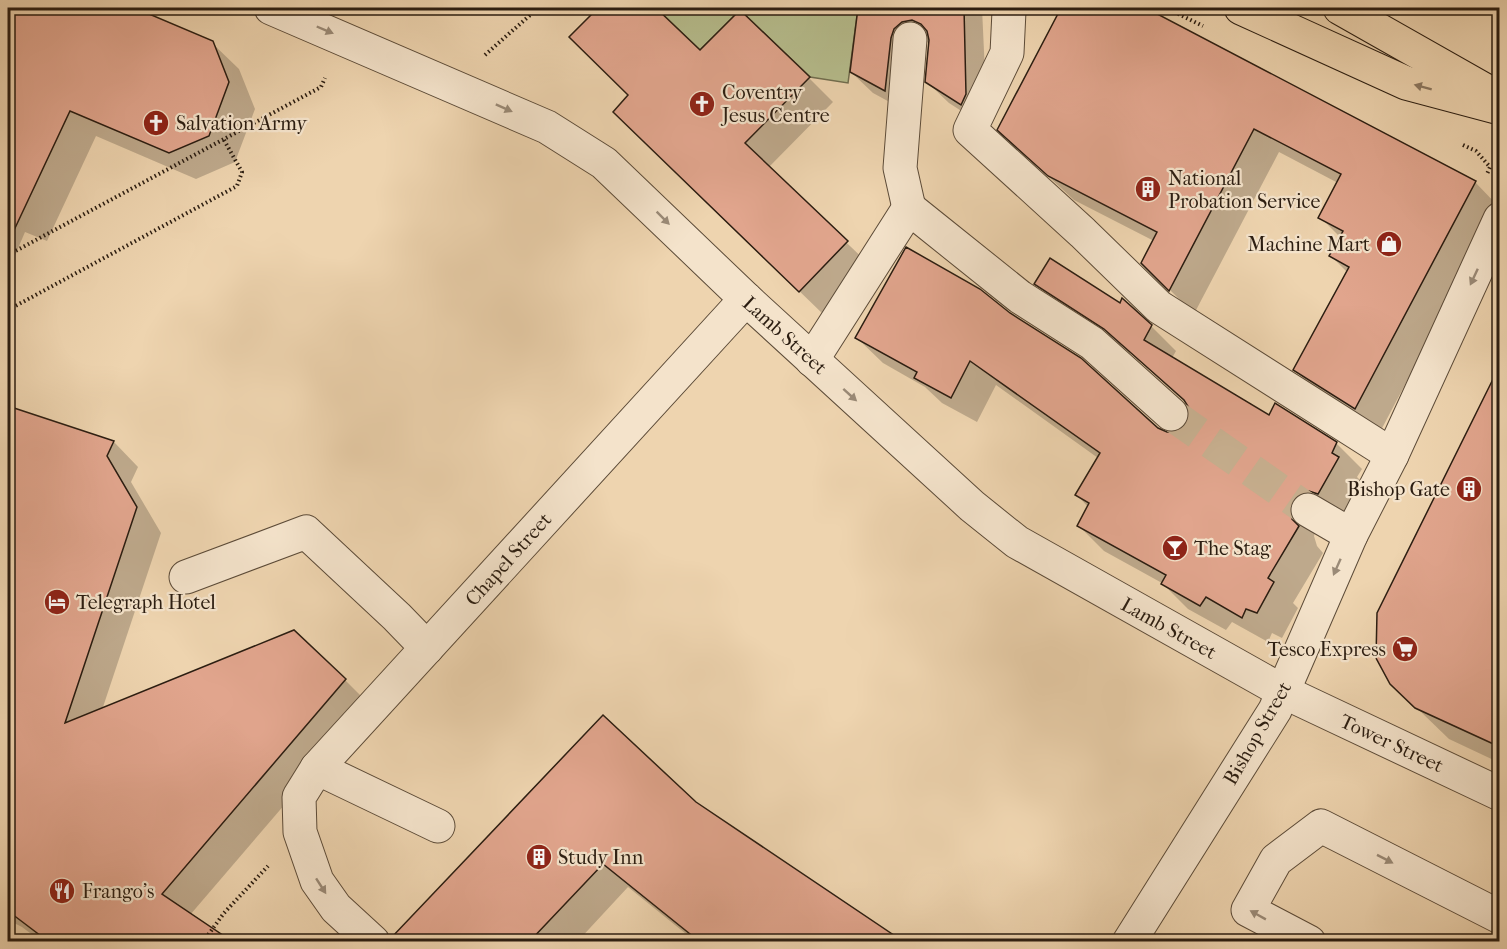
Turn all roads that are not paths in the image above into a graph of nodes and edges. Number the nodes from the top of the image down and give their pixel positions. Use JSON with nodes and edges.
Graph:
{"nodes":[{"id":1,"x":271,"y":8,"type":"edge"},
{"id":2,"x":1241,"y":8,"type":"edge"},
{"id":3,"x":1340,"y":8,"type":"edge"},
{"id":4,"x":1009,"y":11,"type":"dead end"},
{"id":5,"x":910,"y":39,"type":"dead end"},
{"id":6,"x":1500,"y":98,"type":"edge"},
{"id":7,"x":1500,"y":108,"type":"edge"},
{"id":8,"x":909,"y":208,"type":"junction"},
{"id":9,"x":1500,"y":219,"type":"edge"},
{"id":10,"x":746,"y":300,"type":"junction"},
{"id":11,"x":812,"y":360,"type":"junction"},
{"id":12,"x":1172,"y":414,"type":"tunnel mouth"},
{"id":13,"x":1392,"y":455,"type":"junction"},
{"id":14,"x":1308,"y":510,"type":"tunnel mouth"},
{"id":15,"x":1351,"y":535,"type":"junction"},
{"id":16,"x":186,"y":577,"type":"dead end"},
{"id":17,"x":427,"y":648,"type":"junction"},
{"id":18,"x":1284,"y":692,"type":"junction"},
{"id":19,"x":317,"y":768,"type":"junction"},
{"id":20,"x":1500,"y":794,"type":"edge"},
{"id":21,"x":438,"y":826,"type":"dead end"},
{"id":22,"x":1500,"y":917,"type":"edge"},
{"id":23,"x":373,"y":942,"type":"edge"},
{"id":24,"x":1129,"y":942,"type":"edge"},
{"id":25,"x":1309,"y":942,"type":"edge"}],
"edges":[{"from":1,"to":10,"type":"street","name":"Lamb Street","one_way":true},
{"from":7,"to":2,"type":"highway","one_way":true},
{"from":3,"to":6,"type":"highway"},
{"from":4,"to":13,"type":"street"},
{"from":5,"to":8,"type":"street"},
{"from":8,"to":11,"type":"street"},
{"from":8,"to":12,"type":"street"},
{"from":9,"to":13,"type":"street","name":"Bishop Street","one_way":true},
{"from":10,"to":11,"type":"street","name":"Lamb Street"},
{"from":10,"to":17,"type":"street","name":"Chapel Street"},
{"from":11,"to":18,"type":"street","name":"Lamb Street","one_way":true},
{"from":13,"to":15,"type":"street","name":"Bishop Street"},
{"from":14,"to":15,"type":"street"},
{"from":15,"to":18,"type":"street","name":"Bishop Street","one_way":true},
{"from":16,"to":17,"type":"street"},
{"from":17,"to":19,"type":"street","name":"Chapel Street"},
{"from":18,"to":20,"type":"street","name":"Tower Street"},
{"from":18,"to":24,"type":"street","name":"Bishop Street"},
{"from":19,"to":21,"type":"street"},
{"from":19,"to":23,"type":"street","name":"Chapel Street","one_way":true},
{"from":25,"to":22,"type":"street","one_way":true}]}
